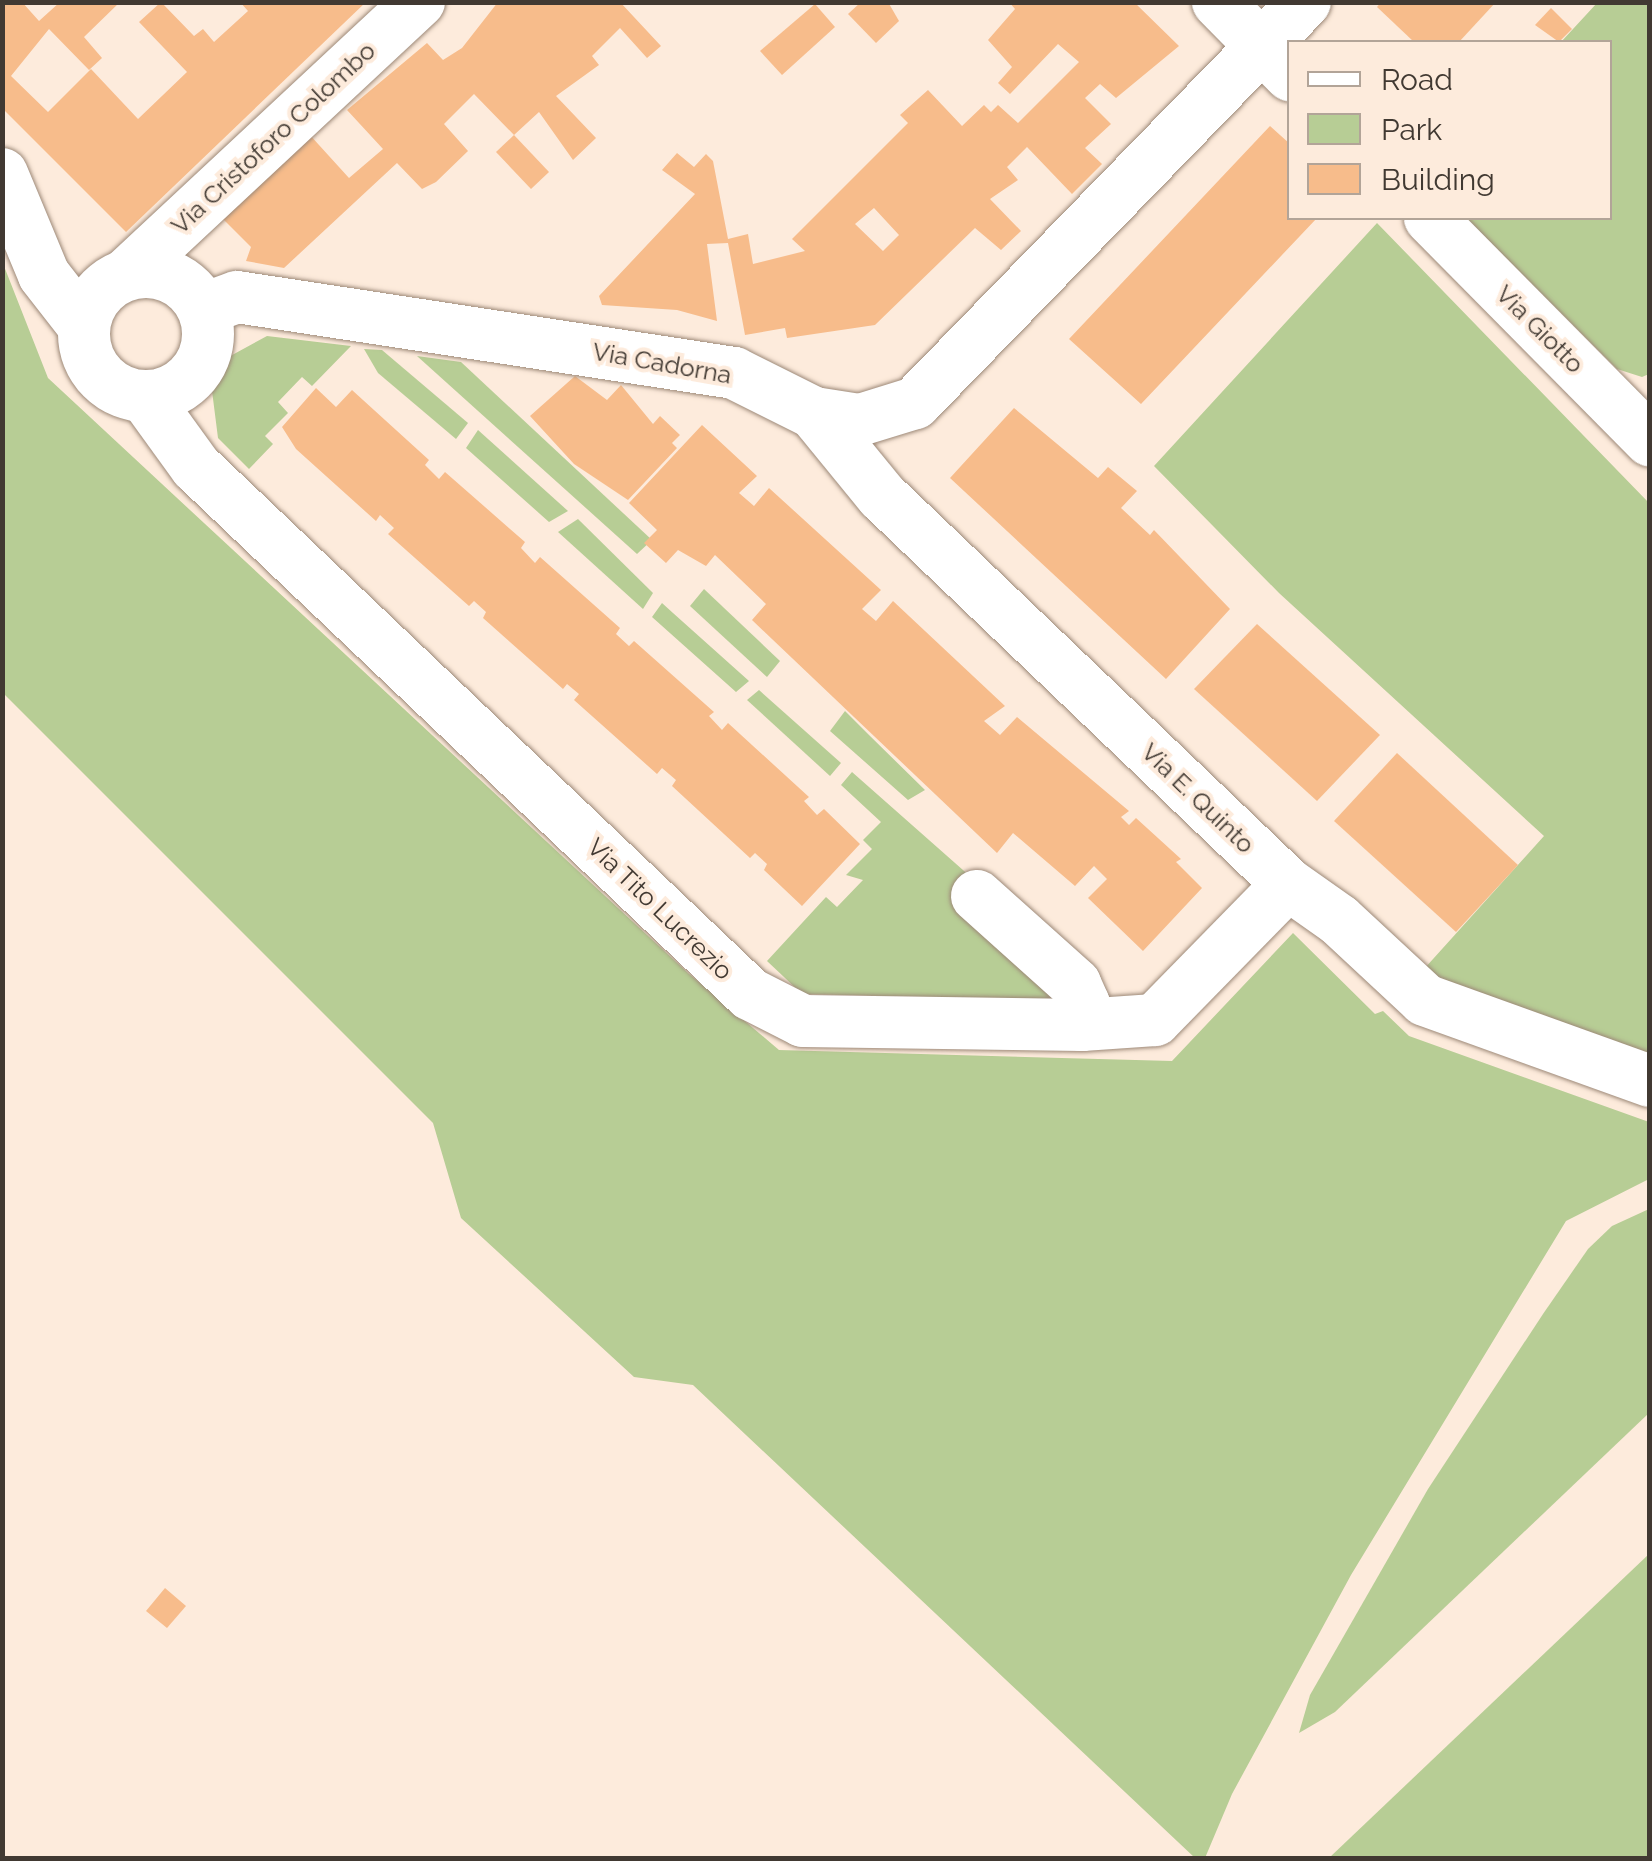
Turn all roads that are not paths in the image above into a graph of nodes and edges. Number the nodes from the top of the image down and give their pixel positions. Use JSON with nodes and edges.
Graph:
{"nodes":[{"id":1,"x":419,"y":2,"type":"edge"},
{"id":2,"x":1218,"y":2,"type":"edge"},
{"id":3,"x":1304,"y":2,"type":"edge"},
{"id":4,"x":1276,"y":61,"type":"edge"},
{"id":5,"x":2,"y":174,"type":"edge"},
{"id":6,"x":1432,"y":220,"type":"edge"},
{"id":7,"x":128,"y":273,"type":"junction"},
{"id":8,"x":204,"y":309,"type":"junction"},
{"id":9,"x":83,"y":325,"type":"junction"},
{"id":10,"x":146,"y":398,"type":"junction"},
{"id":11,"x":814,"y":413,"type":"junction"},
{"id":12,"x":1643,"y":424,"type":"edge"},
{"id":13,"x":1288,"y":884,"type":"junction"},
{"id":14,"x":977,"y":896,"type":"dead end"},
{"id":15,"x":1082,"y":1025,"type":"junction"},
{"id":16,"x":1650,"y":1081,"type":"edge"}],
"edges":[{"from":1,"to":7,"type":"street","name":"Via Cristoforo Colombo"},
{"from":2,"to":4,"type":"street"},
{"from":3,"to":4,"type":"street","name":"Via Cadorna"},
{"from":4,"to":11,"type":"street","name":"Via Cadorna"},
{"from":5,"to":9,"type":"street"},
{"from":6,"to":12,"type":"street","name":"Via Giotto"},
{"from":7,"to":8,"type":"street"},
{"from":7,"to":9,"type":"street"},
{"from":8,"to":10,"type":"street"},
{"from":8,"to":11,"type":"street","name":"Via Cadorna"},
{"from":9,"to":10,"type":"street"},
{"from":10,"to":15,"type":"street","name":"Via Tito Lucrezio"},
{"from":11,"to":13,"type":"street","name":"Via E. Quinto"},
{"from":13,"to":15,"type":"street","name":"Via Tito Lucrezio"},
{"from":13,"to":16,"type":"street","name":"Via E. Quinto"},
{"from":14,"to":15,"type":"street"}]}
